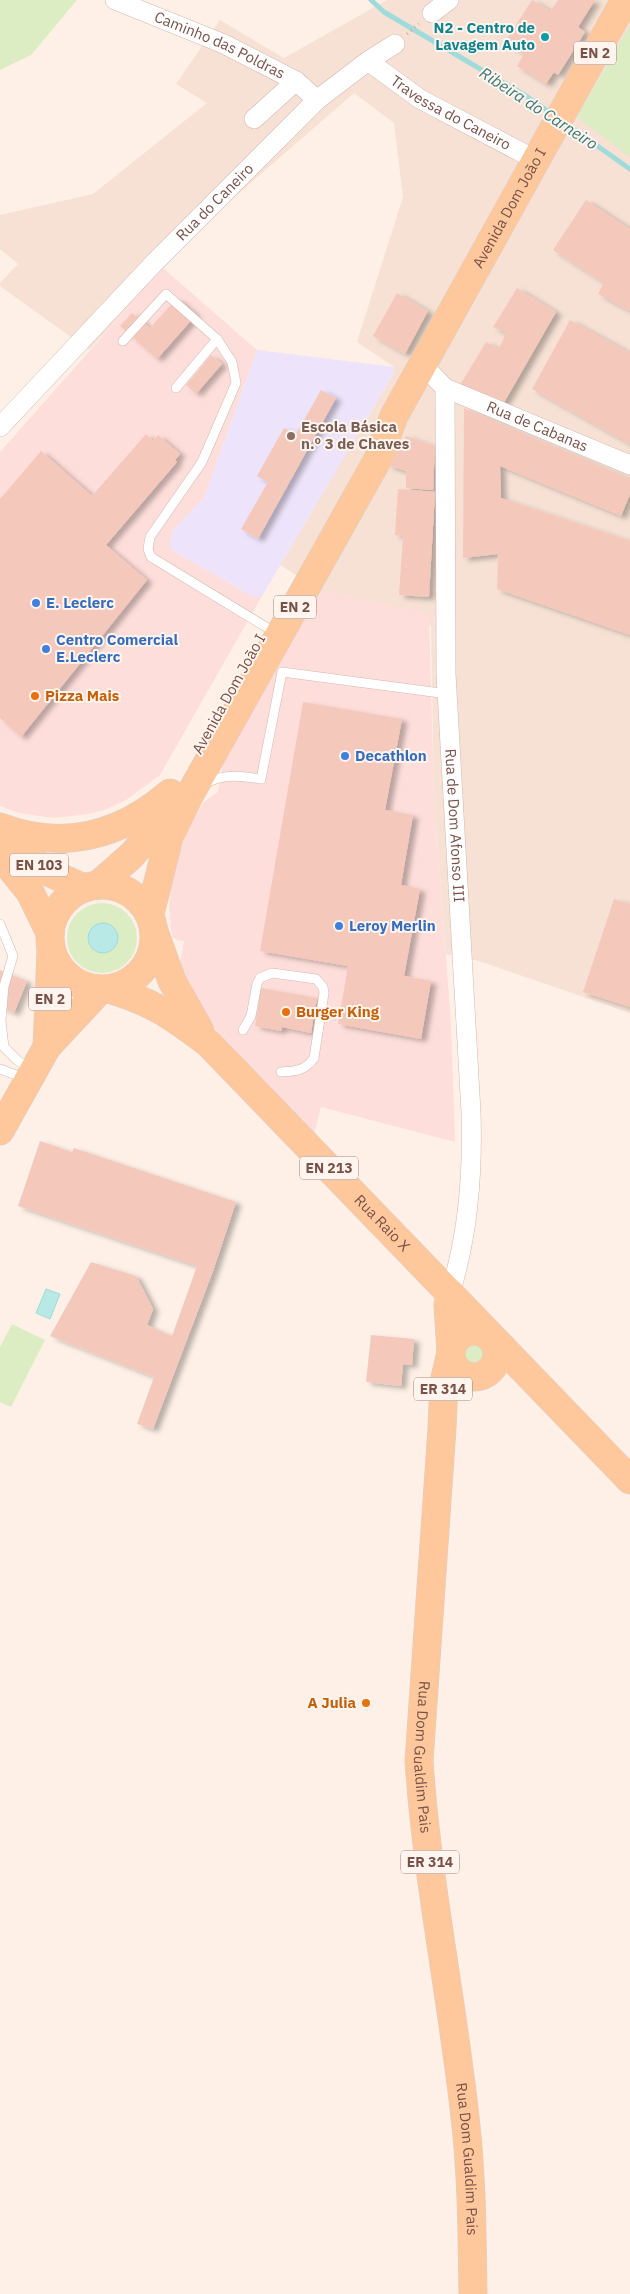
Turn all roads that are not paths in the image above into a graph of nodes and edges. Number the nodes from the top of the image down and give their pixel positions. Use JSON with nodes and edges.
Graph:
{"nodes":[{"id":1,"x":115,"y":0,"type":"edge"},
{"id":2,"x":449,"y":0,"type":"edge"},
{"id":3,"x":625,"y":0,"type":"edge"},
{"id":4,"x":432,"y":13,"type":"road end"},
{"id":5,"x":395,"y":44,"type":"road end"},
{"id":6,"x":368,"y":61,"type":"junction"},
{"id":7,"x":296,"y":81,"type":"junction"},
{"id":8,"x":317,"y":100,"type":"junction"},
{"id":9,"x":254,"y":119,"type":"dead end"},
{"id":10,"x":536,"y":160,"type":"junction"},
{"id":11,"x":217,"y":339,"type":"junction"},
{"id":12,"x":122,"y":341,"type":"dead end"},
{"id":13,"x":422,"y":364,"type":"junction"},
{"id":14,"x":176,"y":388,"type":"dead end"},
{"id":15,"x":445,"y":388,"type":"junction"},
{"id":16,"x":394,"y":416,"type":"junction"},
{"id":17,"x":0,"y":427,"type":"edge"},
{"id":18,"x":630,"y":465,"type":"edge"},
{"id":19,"x":266,"y":627,"type":"junction"},
{"id":20,"x":448,"y":694,"type":"junction"},
{"id":21,"x":182,"y":792,"type":"junction"},
{"id":22,"x":0,"y":827,"type":"edge"},
{"id":23,"x":0,"y":833,"type":"edge"},
{"id":24,"x":0,"y":855,"type":"edge"},
{"id":25,"x":91,"y":887,"type":"junction"},
{"id":26,"x":0,"y":924,"type":"edge"},
{"id":27,"x":152,"y":924,"type":"junction"},
{"id":28,"x":51,"y":942,"type":"junction"},
{"id":29,"x":104,"y":990,"type":"junction"},
{"id":30,"x":243,"y":1030,"type":"dead end"},
{"id":31,"x":208,"y":1043,"type":"junction"},
{"id":32,"x":47,"y":1047,"type":"junction"},
{"id":33,"x":0,"y":1069,"type":"edge"},
{"id":34,"x":281,"y":1072,"type":"dead end"},
{"id":35,"x":31,"y":1075,"type":"junction"},
{"id":36,"x":0,"y":1131,"type":"edge"},
{"id":37,"x":450,"y":1293,"type":"junction"},
{"id":38,"x":492,"y":1340,"type":"junction"},
{"id":39,"x":451,"y":1352,"type":"junction"},
{"id":40,"x":480,"y":1377,"type":"junction"},
{"id":41,"x":551,"y":1397,"type":"junction"},
{"id":42,"x":442,"y":1428,"type":"junction"},
{"id":43,"x":630,"y":1480,"type":"edge"},
{"id":44,"x":472,"y":2294,"type":"edge"}],
"edges":[{"from":1,"to":7,"type":"street","name":"Caminho das Poldras"},
{"from":2,"to":4,"type":"street"},
{"from":3,"to":10,"type":"main road","name":"Avenida Dom João I","number":"EN 2"},
{"from":5,"to":6,"type":"street","name":"Rua do Caneiro"},
{"from":6,"to":8,"type":"street","name":"Rua do Caneiro"},
{"from":6,"to":10,"type":"street","name":"Travessa do Caneiro"},
{"from":7,"to":8,"type":"street","name":"Caminho das Poldras"},
{"from":7,"to":9,"type":"street"},
{"from":8,"to":17,"type":"street","name":"Rua do Caneiro"},
{"from":10,"to":13,"type":"main road","name":"Avenida Dom João I","number":"EN 2"},
{"from":11,"to":12,"type":"lane"},
{"from":11,"to":14,"type":"lane"},
{"from":11,"to":19,"type":"lane"},
{"from":13,"to":15,"type":"street"},
{"from":13,"to":16,"type":"main road","name":"Avenida Dom João I","number":"EN 2"},
{"from":15,"to":18,"type":"street","name":"Rua de Cabanas"},
{"from":15,"to":20,"type":"street","name":"Rua de Dom Afonso III"},
{"from":16,"to":19,"type":"main road","name":"Avenida Dom João I","number":"EN 2"},
{"from":16,"to":21,"type":"main road","name":"Avenida Dom João I","number":"EN 2"},
{"from":19,"to":21,"type":"main road","name":"Avenida Dom João I","number":"EN 2"},
{"from":20,"to":21,"type":"lane"},
{"from":20,"to":37,"type":"street","name":"Rua de Dom Afonso III"},
{"from":21,"to":22,"type":"main road"},
{"from":21,"to":25,"type":"main road","name":"Avenida Dom João I","number":"EN 2"},
{"from":21,"to":27,"type":"main road","name":"Avenida Dom João I","number":"EN 2"},
{"from":23,"to":25,"type":"main road","number":"EN 103"},
{"from":24,"to":28,"type":"main road","number":"EN 103"},
{"from":25,"to":27,"type":"main road"},
{"from":25,"to":28,"type":"main road","number":"EN 2"},
{"from":26,"to":35,"type":"lane"},
{"from":27,"to":29,"type":"main road","number":"EN 2"},
{"from":27,"to":31,"type":"main road","name":"Rua Raio X","number":"EN 213"},
{"from":28,"to":29,"type":"main road","number":"EN 2"},
{"from":28,"to":32,"type":"main road","number":"EN 2"},
{"from":29,"to":31,"type":"main road","name":"Rua Raio X","number":"EN 213"},
{"from":29,"to":32,"type":"main road","number":"EN 2"},
{"from":30,"to":34,"type":"lane"},
{"from":31,"to":37,"type":"main road","name":"Rua Raio X","number":"EN 213"},
{"from":32,"to":35,"type":"main road","number":"EN 2"},
{"from":33,"to":35,"type":"lane"},
{"from":35,"to":36,"type":"main road","number":"EN 2"},
{"from":37,"to":38,"type":"main road","name":"Rua Raio X","number":"EN 213"},
{"from":37,"to":39,"type":"main road","number":"EN 213"},
{"from":38,"to":39,"type":"main road","number":"EN 213"},
{"from":38,"to":40,"type":"main road"},
{"from":38,"to":41,"type":"main road","number":"EN 213"},
{"from":39,"to":40,"type":"main road","number":"EN 213"},
{"from":39,"to":42,"type":"main road","name":"Rua Dom Gualdim Pais","number":"ER 314"},
{"from":40,"to":41,"type":"main road","number":"EN 213"},
{"from":40,"to":42,"type":"main road","name":"Rua Dom Gualdim Pais","number":"ER 314"},
{"from":41,"to":43,"type":"main road","number":"EN 213"},
{"from":42,"to":44,"type":"main road","name":"Rua Dom Gualdim Pais","number":"ER 314"}]}
